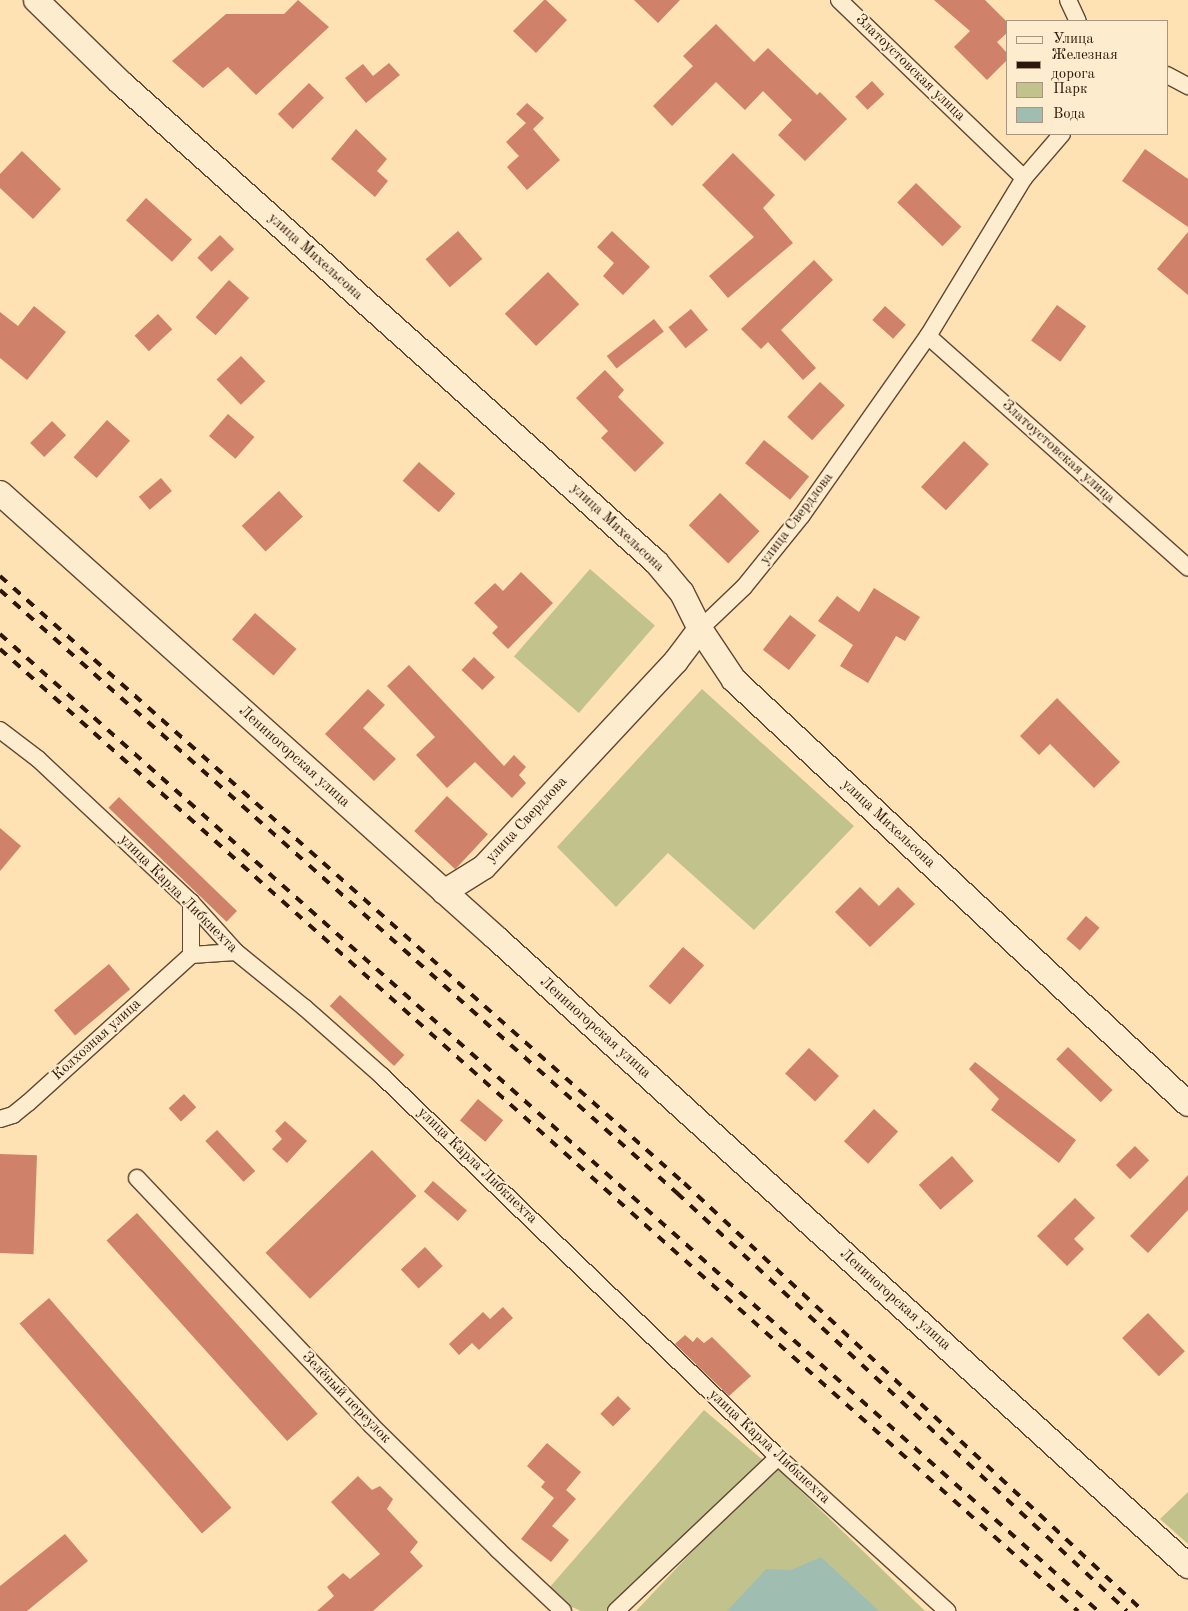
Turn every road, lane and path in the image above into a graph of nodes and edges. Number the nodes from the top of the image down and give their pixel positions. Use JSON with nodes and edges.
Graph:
{"nodes":[{"id":1,"x":36,"y":0,"type":"edge"},
{"id":2,"x":839,"y":0,"type":"edge"},
{"id":3,"x":1068,"y":0,"type":"edge"},
{"id":4,"x":1078,"y":20,"type":"edge"},
{"id":5,"x":1168,"y":76,"type":"edge"},
{"id":6,"x":1188,"y":86,"type":"edge"},
{"id":7,"x":1061,"y":135,"type":"edge"},
{"id":8,"x":1024,"y":178,"type":"junction"},
{"id":9,"x":928,"y":336,"type":"junction"},
{"id":10,"x":0,"y":493,"type":"edge"},
{"id":11,"x":1188,"y":568,"type":"edge"},
{"id":12,"x":700,"y":629,"type":"junction"},
{"id":13,"x":0,"y":730,"type":"edge"},
{"id":14,"x":484,"y":867,"type":"junction"},
{"id":15,"x":444,"y":892,"type":"junction"},
{"id":16,"x":190,"y":902,"type":"junction"},
{"id":17,"x":468,"y":913,"type":"junction"},
{"id":18,"x":236,"y":952,"type":"junction"},
{"id":19,"x":191,"y":955,"type":"junction"},
{"id":20,"x":1188,"y":1104,"type":"edge"},
{"id":21,"x":0,"y":1119,"type":"edge"},
{"id":22,"x":137,"y":1178,"type":"dead end"},
{"id":23,"x":778,"y":1457,"type":"junction"},
{"id":24,"x":1188,"y":1566,"type":"edge"},
{"id":25,"x":564,"y":1611,"type":"edge"},
{"id":26,"x":616,"y":1611,"type":"edge"},
{"id":27,"x":947,"y":1611,"type":"edge"}],
"edges":[{"from":1,"to":12,"type":"street","name":"улица Михельсона"},
{"from":2,"to":8,"type":"street","name":"Златоустовская улица"},
{"from":3,"to":4,"type":"street"},
{"from":5,"to":6,"type":"street"},
{"from":7,"to":8,"type":"street","name":"улица Свердлова"},
{"from":8,"to":9,"type":"street","name":"улица Свердлова"},
{"from":9,"to":11,"type":"street","name":"Златоустовская улица"},
{"from":9,"to":12,"type":"street","name":"улица Свердлова"},
{"from":10,"to":15,"type":"street","name":"Лениногорская улица"},
{"from":12,"to":14,"type":"street","name":"улица Свердлова"},
{"from":12,"to":20,"type":"street","name":"улица Михельсона"},
{"from":13,"to":16,"type":"street","name":"улица Карла Либкнехта"},
{"from":14,"to":15,"type":"street","name":"улица Свердлова"},
{"from":14,"to":17,"type":"street","name":"улица Свердлова"},
{"from":15,"to":17,"type":"street","name":"Лениногорская улица"},
{"from":16,"to":18,"type":"street","name":"улица Карла Либкнехта"},
{"from":16,"to":19,"type":"street"},
{"from":17,"to":24,"type":"street","name":"Лениногорская улица"},
{"from":18,"to":19,"type":"street"},
{"from":18,"to":23,"type":"street","name":"улица Карла Либкнехта"},
{"from":19,"to":21,"type":"street","name":"Колхозная улица"},
{"from":22,"to":25,"type":"street","name":"Зелёный переулок"},
{"from":23,"to":26,"type":"street"},
{"from":23,"to":27,"type":"street","name":"улица Карла Либкнехта"}]}
